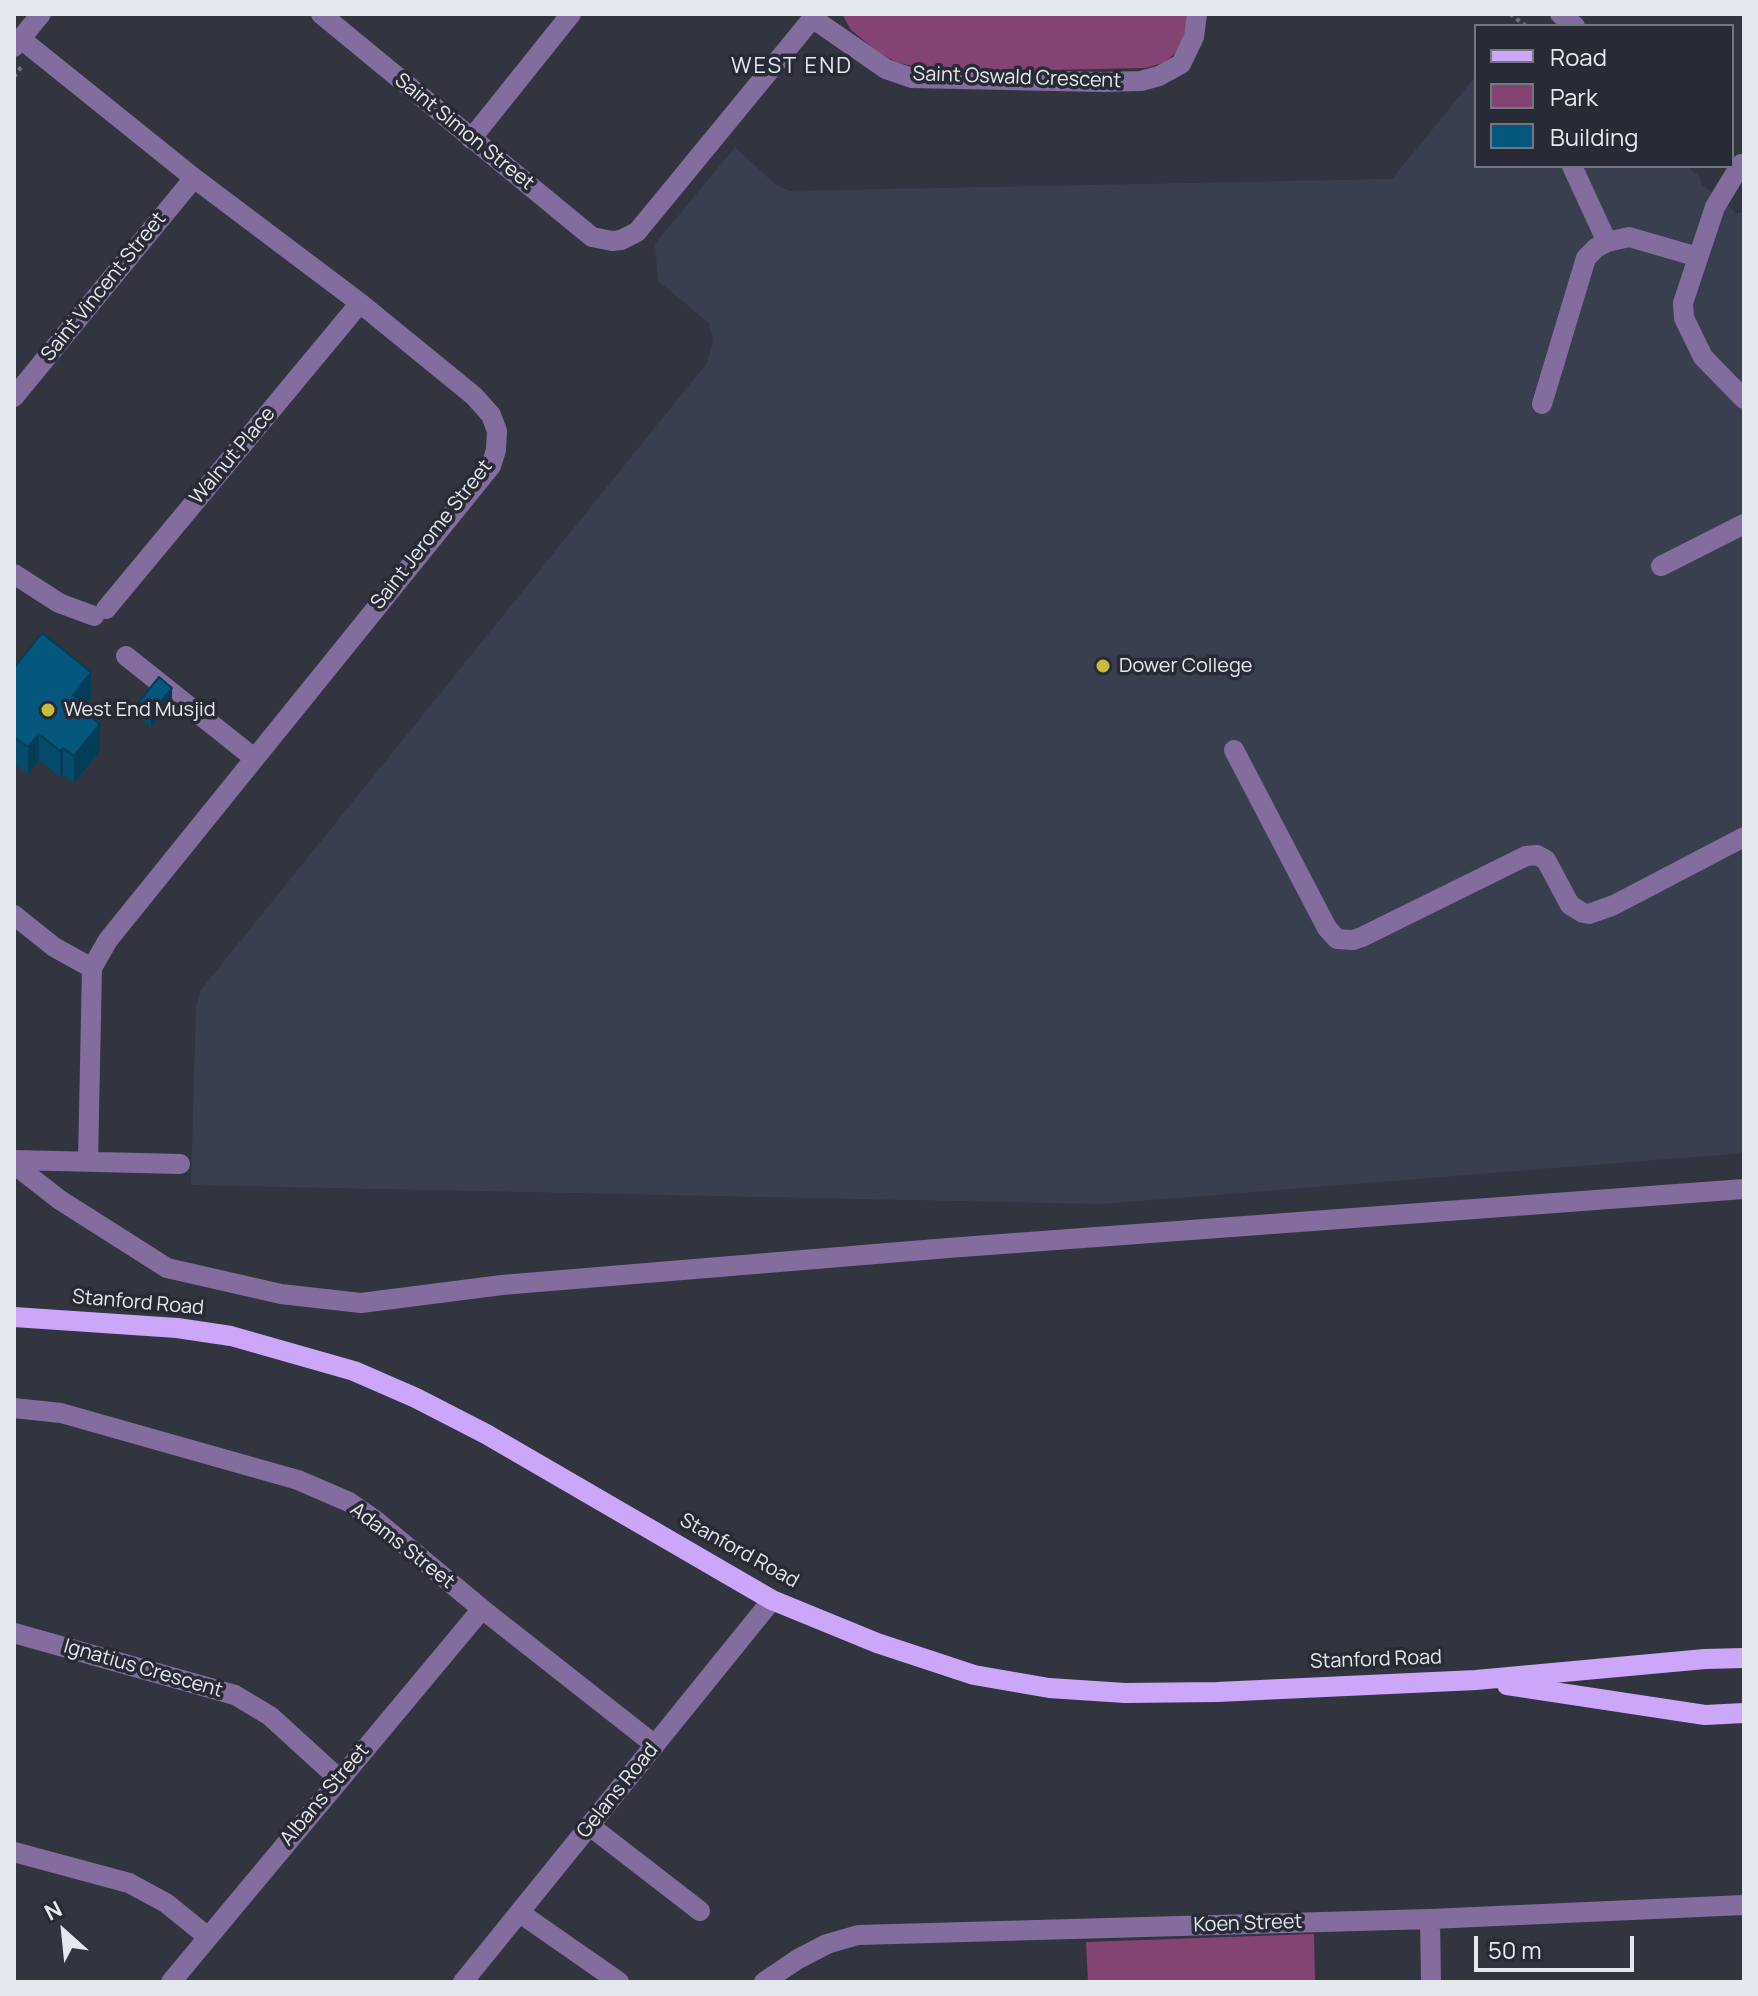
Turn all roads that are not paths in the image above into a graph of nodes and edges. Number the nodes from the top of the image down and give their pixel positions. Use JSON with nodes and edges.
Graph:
{"nodes":[{"id":1,"x":41,"y":14,"type":"edge"},
{"id":2,"x":571,"y":14,"type":"edge"},
{"id":3,"x":1197,"y":14,"type":"edge"},
{"id":4,"x":323,"y":15,"type":"edge"},
{"id":5,"x":814,"y":16,"type":"edge"},
{"id":6,"x":17,"y":43,"type":"edge"},
{"id":7,"x":471,"y":139,"type":"junction"},
{"id":8,"x":1739,"y":163,"type":"edge"},
{"id":9,"x":1573,"y":168,"type":"edge"},
{"id":10,"x":194,"y":178,"type":"junction"},
{"id":11,"x":1607,"y":242,"type":"junction"},
{"id":12,"x":1698,"y":257,"type":"junction"},
{"id":13,"x":360,"y":303,"type":"junction"},
{"id":14,"x":14,"y":397,"type":"edge"},
{"id":15,"x":1744,"y":399,"type":"edge"},
{"id":16,"x":1542,"y":404,"type":"dead end"},
{"id":17,"x":1744,"y":524,"type":"edge"},
{"id":18,"x":1661,"y":566,"type":"dead end"},
{"id":19,"x":14,"y":574,"type":"edge"},
{"id":20,"x":126,"y":656,"type":"dead end"},
{"id":21,"x":1234,"y":750,"type":"dead end"},
{"id":22,"x":254,"y":758,"type":"junction"},
{"id":23,"x":1744,"y":837,"type":"edge"},
{"id":24,"x":14,"y":915,"type":"edge"},
{"id":25,"x":92,"y":968,"type":"junction"},
{"id":26,"x":14,"y":1162,"type":"edge"},
{"id":27,"x":88,"y":1162,"type":"junction"},
{"id":28,"x":180,"y":1164,"type":"dead end"},
{"id":29,"x":1744,"y":1189,"type":"edge"},
{"id":30,"x":14,"y":1317,"type":"edge"},
{"id":31,"x":14,"y":1408,"type":"edge"},
{"id":32,"x":772,"y":1600,"type":"junction"},
{"id":33,"x":482,"y":1609,"type":"junction"},
{"id":34,"x":14,"y":1633,"type":"edge"},
{"id":35,"x":1744,"y":1658,"type":"edge"},
{"id":36,"x":1476,"y":1680,"type":"junction"},
{"id":37,"x":1744,"y":1713,"type":"edge"},
{"id":38,"x":655,"y":1745,"type":"junction"},
{"id":39,"x":338,"y":1778,"type":"junction"},
{"id":40,"x":590,"y":1826,"type":"junction"},
{"id":41,"x":14,"y":1852,"type":"edge"},
{"id":42,"x":1744,"y":1905,"type":"edge"},
{"id":43,"x":700,"y":1911,"type":"dead end"},
{"id":44,"x":520,"y":1913,"type":"junction"},
{"id":45,"x":1430,"y":1919,"type":"junction"},
{"id":46,"x":208,"y":1937,"type":"junction"},
{"id":47,"x":171,"y":1982,"type":"edge"},
{"id":48,"x":463,"y":1982,"type":"edge"},
{"id":49,"x":619,"y":1982,"type":"edge"},
{"id":50,"x":764,"y":1982,"type":"edge"},
{"id":51,"x":1431,"y":1982,"type":"edge"}],
"edges":[{"from":1,"to":6,"type":"street"},
{"from":2,"to":7,"type":"street"},
{"from":3,"to":5,"type":"street","name":"Saint Oswald Crescent"},
{"from":4,"to":7,"type":"street","name":"Saint Simon Street"},
{"from":5,"to":7,"type":"street","name":"Saint Simon Street"},
{"from":6,"to":10,"type":"street","name":"Saint Jerome Street"},
{"from":8,"to":12,"type":"street"},
{"from":9,"to":11,"type":"street"},
{"from":10,"to":13,"type":"street","name":"Saint Jerome Street"},
{"from":10,"to":14,"type":"street","name":"Saint Vincent Street"},
{"from":11,"to":12,"type":"street"},
{"from":11,"to":16,"type":"street"},
{"from":12,"to":15,"type":"street"},
{"from":13,"to":19,"type":"street","name":"Walnut Place"},
{"from":13,"to":22,"type":"street","name":"Saint Jerome Street"},
{"from":17,"to":18,"type":"street"},
{"from":20,"to":22,"type":"street"},
{"from":21,"to":23,"type":"street"},
{"from":22,"to":25,"type":"street","name":"Saint Jerome Street"},
{"from":24,"to":25,"type":"street"},
{"from":25,"to":27,"type":"street"},
{"from":26,"to":27,"type":"street"},
{"from":26,"to":29,"type":"street"},
{"from":27,"to":28,"type":"street"},
{"from":30,"to":32,"type":"main road","name":"Stanford Road"},
{"from":31,"to":33,"type":"street","name":"Adams Street"},
{"from":32,"to":36,"type":"main road","name":"Stanford Road"},
{"from":32,"to":38,"type":"street","name":"Gelans Road"},
{"from":33,"to":38,"type":"street","name":"Adams Street"},
{"from":33,"to":39,"type":"street","name":"Albans Street"},
{"from":34,"to":39,"type":"street","name":"Ignatius Crescent"},
{"from":35,"to":36,"type":"main road","name":"Stanford Road"},
{"from":36,"to":37,"type":"main road","name":"Stanford Road"},
{"from":38,"to":40,"type":"street","name":"Gelans Road"},
{"from":39,"to":46,"type":"street","name":"Albans Street"},
{"from":40,"to":43,"type":"street"},
{"from":40,"to":44,"type":"street","name":"Gelans Road"},
{"from":41,"to":46,"type":"street"},
{"from":42,"to":45,"type":"street","name":"Koen Street"},
{"from":44,"to":48,"type":"street","name":"Gelans Road"},
{"from":44,"to":49,"type":"street"},
{"from":45,"to":50,"type":"street","name":"Koen Street"},
{"from":45,"to":51,"type":"street"},
{"from":46,"to":47,"type":"street","name":"Albans Street"}]}
